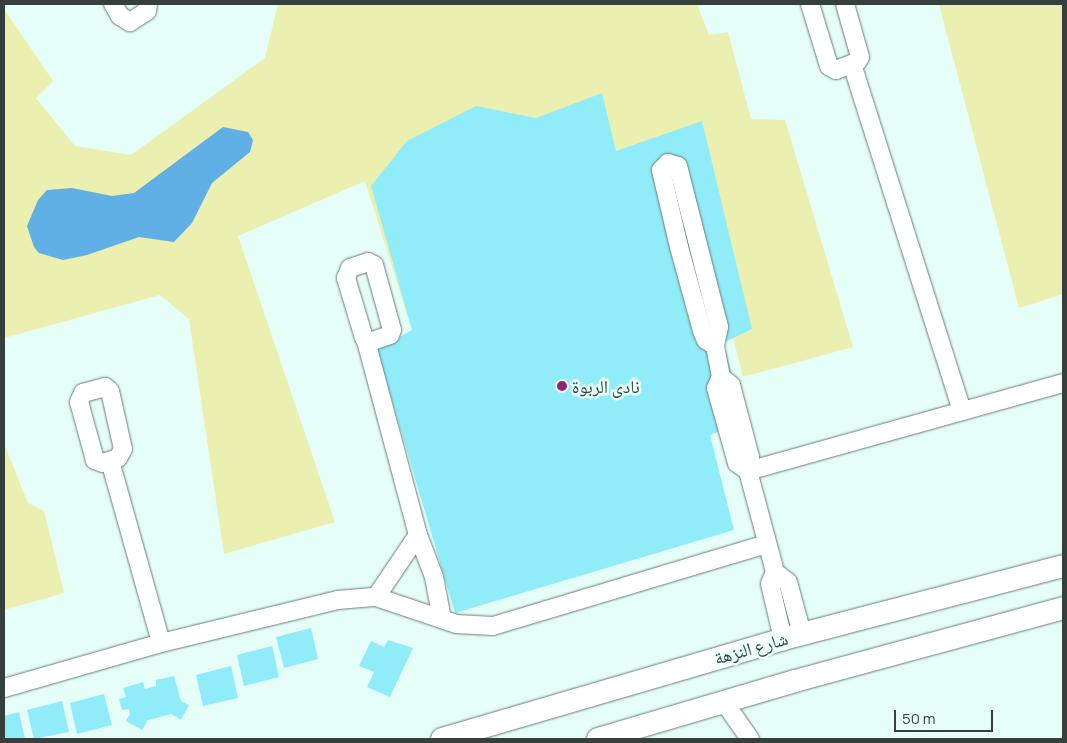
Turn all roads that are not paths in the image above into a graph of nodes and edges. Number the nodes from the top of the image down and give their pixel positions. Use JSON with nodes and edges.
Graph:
{"nodes":[{"id":1,"x":113,"y":4,"type":"edge"},
{"id":2,"x":148,"y":4,"type":"edge"},
{"id":3,"x":810,"y":4,"type":"edge"},
{"id":4,"x":845,"y":4,"type":"edge"},
{"id":5,"x":852,"y":64,"type":"junction"},
{"id":6,"x":698,"y":242,"type":"junction"},
{"id":7,"x":679,"y":247,"type":"junction"},
{"id":8,"x":366,"y":341,"type":"dead end"},
{"id":9,"x":715,"y":346,"type":"junction"},
{"id":10,"x":1063,"y":383,"type":"edge"},
{"id":11,"x":962,"y":411,"type":"junction"},
{"id":12,"x":110,"y":461,"type":"dead end"},
{"id":13,"x":748,"y":472,"type":"junction"},
{"id":14,"x":418,"y":535,"type":"junction"},
{"id":15,"x":767,"y":544,"type":"junction"},
{"id":16,"x":1063,"y":566,"type":"edge"},
{"id":17,"x":376,"y":597,"type":"junction"},
{"id":18,"x":1063,"y":608,"type":"edge"},
{"id":19,"x":442,"y":619,"type":"junction"},
{"id":20,"x":793,"y":636,"type":"junction"},
{"id":21,"x":161,"y":643,"type":"junction"},
{"id":22,"x":4,"y":688,"type":"edge"},
{"id":23,"x":724,"y":702,"type":"junction"},
{"id":24,"x":442,"y":739,"type":"edge"},
{"id":25,"x":598,"y":739,"type":"edge"},
{"id":26,"x":750,"y":739,"type":"edge"}],
"edges":[{"from":1,"to":2,"type":"street"},
{"from":3,"to":5,"type":"street"},
{"from":4,"to":5,"type":"street"},
{"from":5,"to":11,"type":"street"},
{"from":6,"to":7,"type":"street"},
{"from":6,"to":7,"type":"street"},
{"from":6,"to":9,"type":"street"},
{"from":7,"to":9,"type":"street"},
{"from":8,"to":14,"type":"street"},
{"from":9,"to":13,"type":"street"},
{"from":10,"to":11,"type":"street"},
{"from":11,"to":13,"type":"street"},
{"from":12,"to":21,"type":"street"},
{"from":13,"to":15,"type":"street"},
{"from":14,"to":17,"type":"street"},
{"from":14,"to":19,"type":"street"},
{"from":15,"to":19,"type":"street"},
{"from":15,"to":20,"type":"street"},
{"from":16,"to":20,"type":"main road","name":"شارع النزهة"},
{"from":17,"to":19,"type":"street"},
{"from":17,"to":21,"type":"street"},
{"from":18,"to":23,"type":"main road"},
{"from":20,"to":24,"type":"main road","name":"شارع النزهة"},
{"from":21,"to":22,"type":"street"},
{"from":23,"to":25,"type":"main road"},
{"from":23,"to":26,"type":"street"}]}
